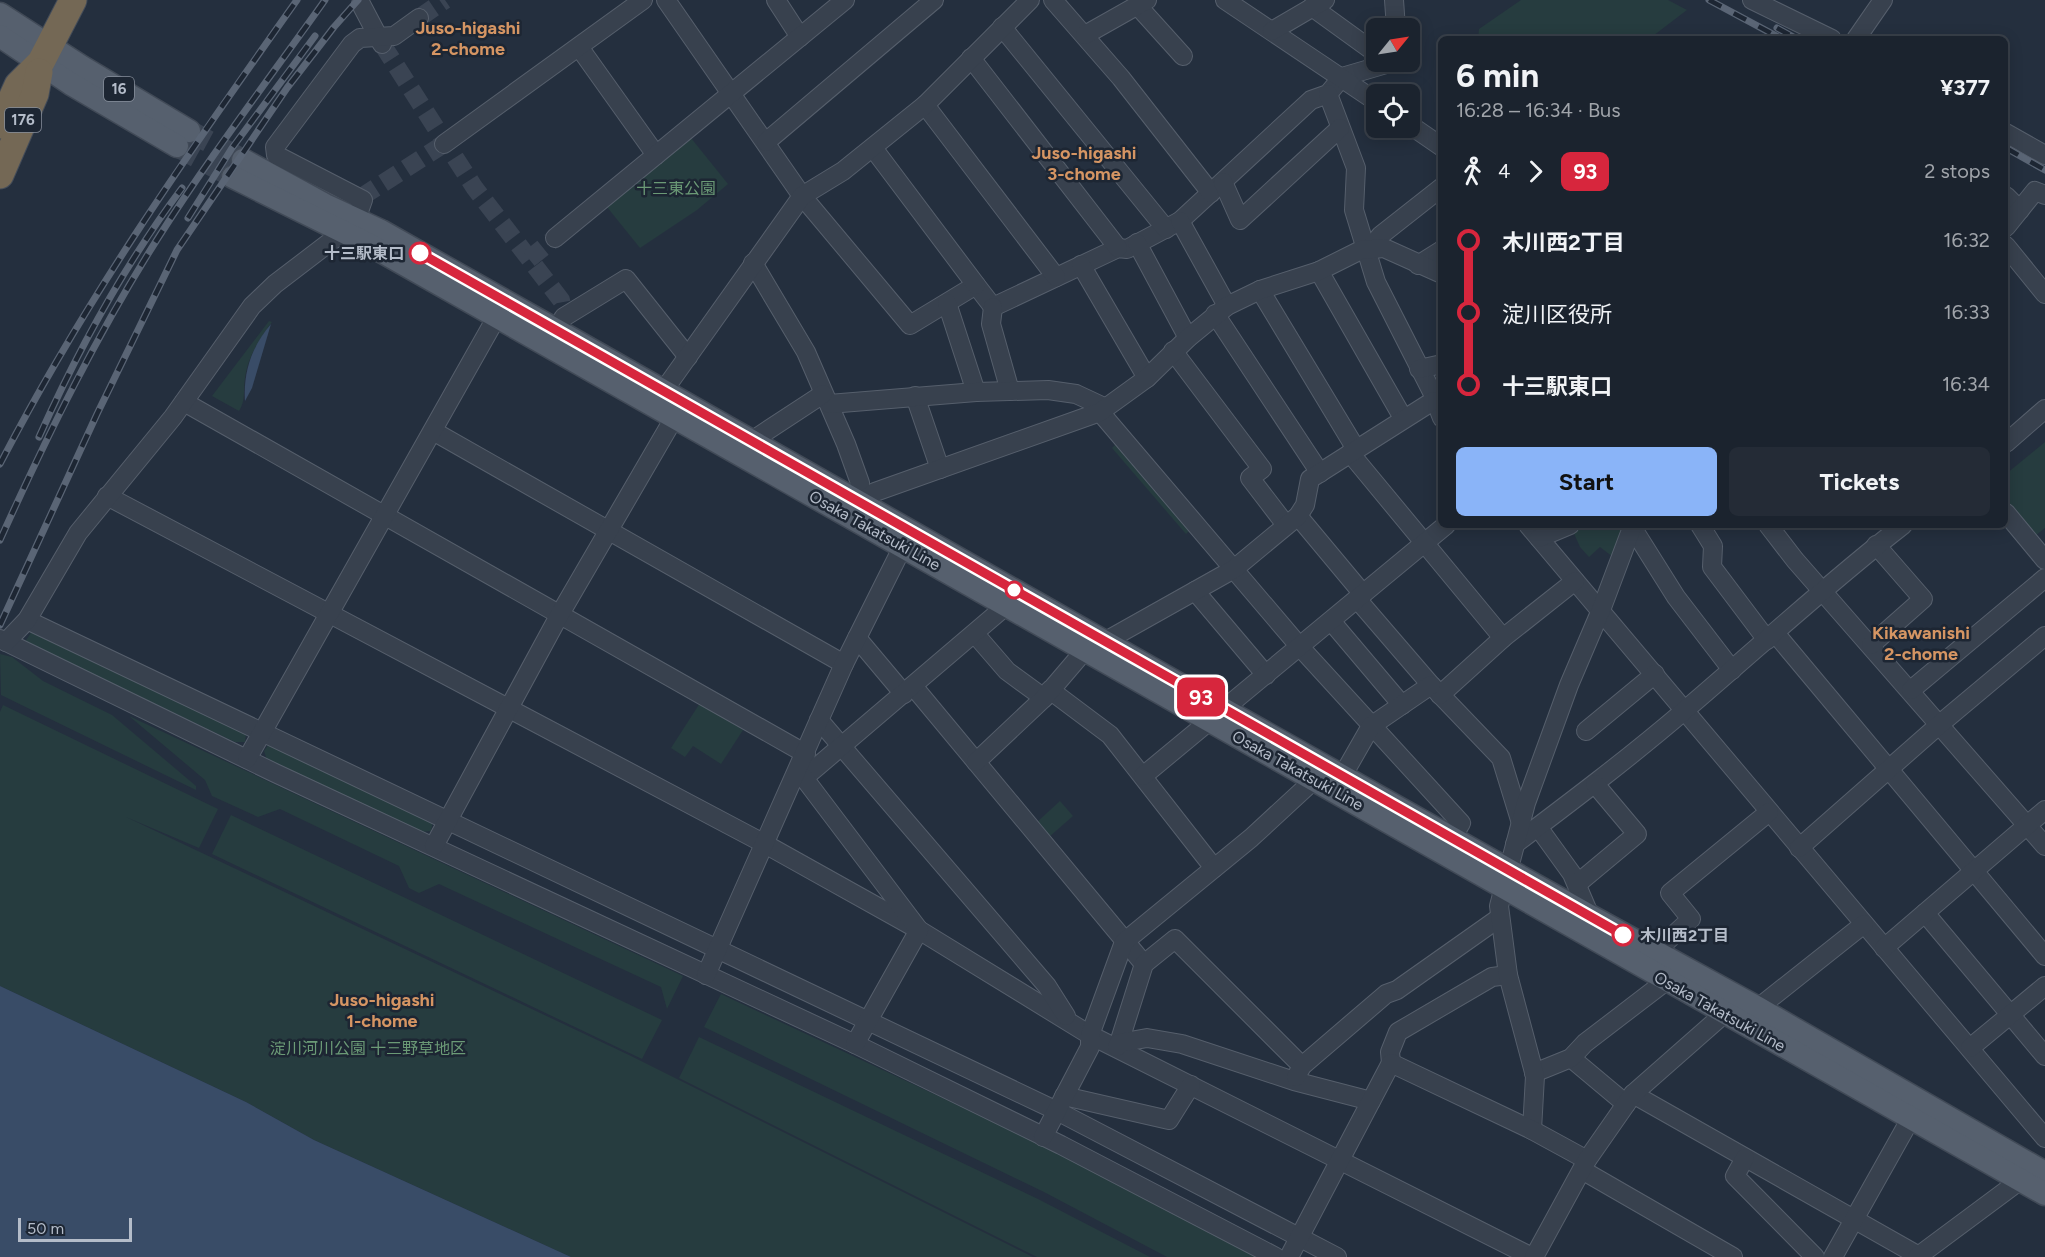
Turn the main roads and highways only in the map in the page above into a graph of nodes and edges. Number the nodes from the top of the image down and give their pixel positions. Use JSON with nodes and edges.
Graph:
{"nodes":[{"id":1,"x":73,"y":0,"type":"edge"},
{"id":2,"x":0,"y":14,"type":"edge"},
{"id":3,"x":0,"y":36,"type":"edge"},
{"id":4,"x":46,"y":54,"type":"junction"},
{"id":5,"x":0,"y":125,"type":"edge"},
{"id":6,"x":183,"y":138,"type":"tunnel mouth"},
{"id":7,"x":238,"y":169,"type":"tunnel mouth"},
{"id":8,"x":0,"y":175,"type":"edge"},
{"id":9,"x":349,"y":226,"type":"junction"},
{"id":10,"x":857,"y":510,"type":"junction"},
{"id":11,"x":907,"y":538,"type":"junction"},
{"id":12,"x":1094,"y":646,"type":"junction"},
{"id":13,"x":1217,"y":715,"type":"junction"},
{"id":14,"x":1506,"y":879,"type":"junction"},
{"id":15,"x":2037,"y":1171,"type":"edge"},
{"id":16,"x":2045,"y":1194,"type":"edge"}],
"edges":[{"from":1,"to":4,"type":"highway","number":"176"},
{"from":2,"to":4,"type":"main road","number":"16"},
{"from":3,"to":4,"type":"main road","number":"16"},
{"from":4,"to":5,"type":"highway","number":"176"},
{"from":4,"to":6,"type":"main road","number":"16"},
{"from":4,"to":8,"type":"highway","number":"176"},
{"from":7,"to":9,"type":"main road","name":"Osaka Takatsuki Line"},
{"from":9,"to":10,"type":"main road","name":"Osaka Takatsuki Line"},
{"from":9,"to":10,"type":"main road","name":"Osaka Takatsuki Line"},
{"from":10,"to":11,"type":"main road","name":"Osaka Takatsuki Line"},
{"from":11,"to":12,"type":"main road","name":"Osaka Takatsuki Line"},
{"from":11,"to":12,"type":"main road","name":"Osaka Takatsuki Line"},
{"from":12,"to":13,"type":"main road","name":"Osaka Takatsuki Line"},
{"from":13,"to":14,"type":"main road","name":"Osaka Takatsuki Line"},
{"from":13,"to":14,"type":"main road","name":"Osaka Takatsuki Line"},
{"from":14,"to":15,"type":"main road","name":"Osaka Takatsuki Line"},
{"from":14,"to":15,"type":"main road","name":"Osaka Takatsuki Line"},
{"from":15,"to":16,"type":"main road","name":"Osaka Takatsuki Line"}]}
